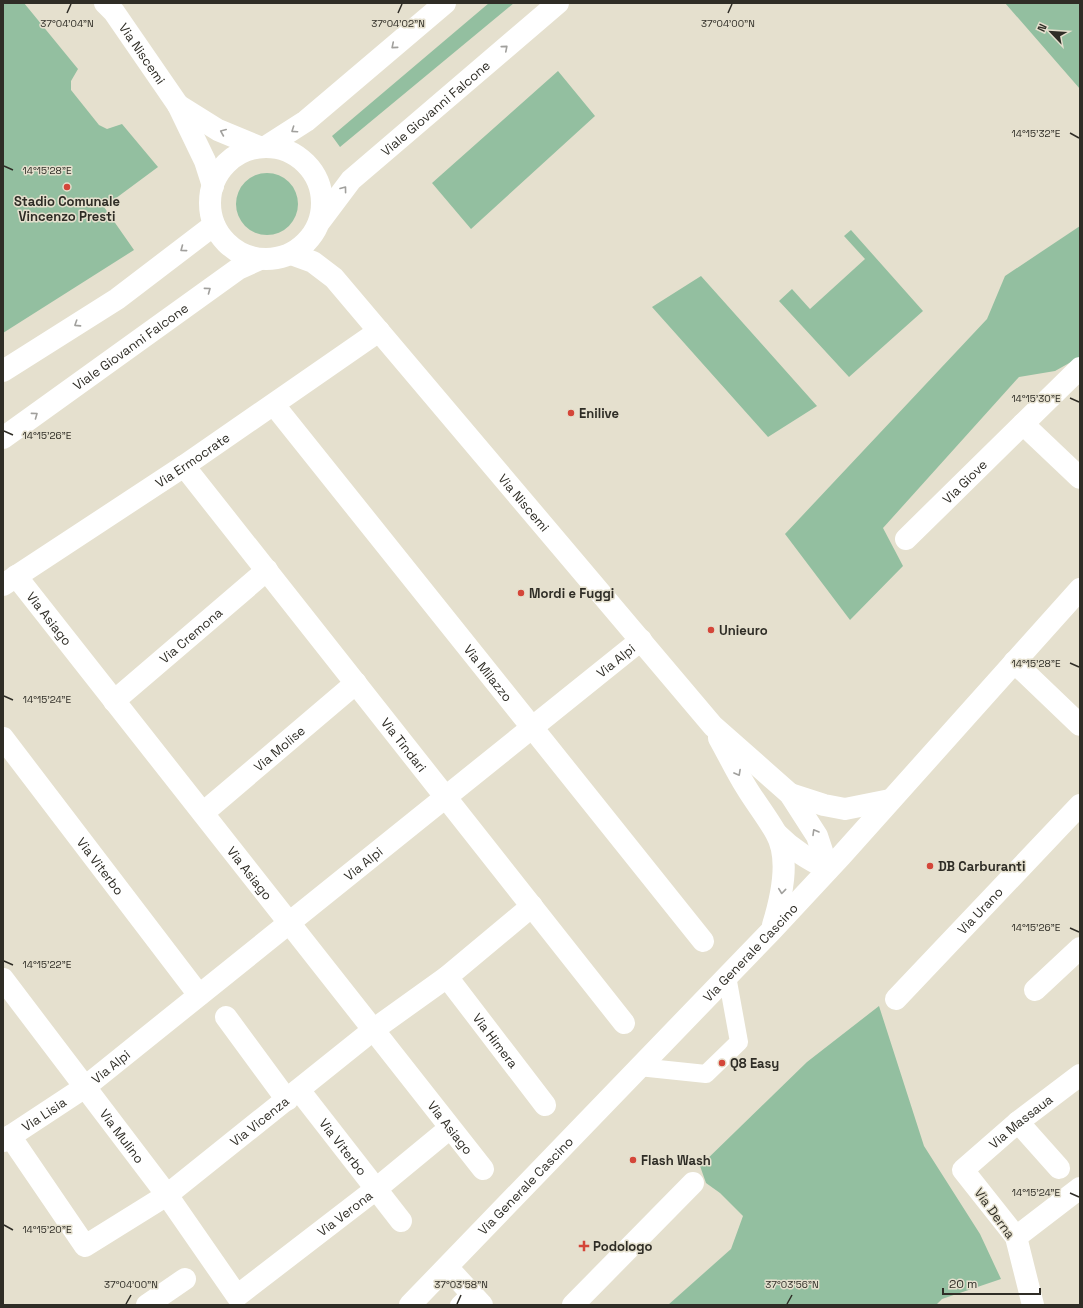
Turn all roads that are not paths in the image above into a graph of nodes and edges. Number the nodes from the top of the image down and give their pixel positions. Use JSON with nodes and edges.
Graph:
{"nodes":[{"id":1,"x":558,"y":3,"type":"edge"},
{"id":2,"x":440,"y":5,"type":"edge"},
{"id":3,"x":115,"y":6,"type":"edge"},
{"id":4,"x":178,"y":105,"type":"junction"},
{"id":5,"x":263,"y":146,"type":"junction"},
{"id":6,"x":213,"y":186,"type":"junction"},
{"id":7,"x":214,"y":225,"type":"junction"},
{"id":8,"x":318,"y":226,"type":"junction"},
{"id":9,"x":291,"y":254,"type":"junction"},
{"id":10,"x":260,"y":260,"type":"junction"},
{"id":11,"x":334,"y":278,"type":"junction"},
{"id":12,"x":379,"y":331,"type":"junction"},
{"id":13,"x":1080,"y":368,"type":"edge"},
{"id":14,"x":3,"y":372,"type":"edge"},
{"id":15,"x":274,"y":405,"type":"junction"},
{"id":16,"x":1023,"y":424,"type":"junction"},
{"id":17,"x":3,"y":438,"type":"edge"},
{"id":18,"x":184,"y":466,"type":"junction"},
{"id":19,"x":1080,"y":478,"type":"edge"},
{"id":20,"x":906,"y":539,"type":"dead end"},
{"id":21,"x":267,"y":570,"type":"junction"},
{"id":22,"x":9,"y":580,"type":"edge"},
{"id":23,"x":1080,"y":589,"type":"edge"},
{"id":24,"x":641,"y":640,"type":"junction"},
{"id":25,"x":1014,"y":662,"type":"junction"},
{"id":26,"x":356,"y":683,"type":"junction"},
{"id":27,"x":114,"y":701,"type":"junction"},
{"id":28,"x":1080,"y":725,"type":"edge"},
{"id":29,"x":713,"y":726,"type":"junction"},
{"id":30,"x":532,"y":728,"type":"junction"},
{"id":31,"x":3,"y":738,"type":"edge"},
{"id":32,"x":790,"y":794,"type":"junction"},
{"id":33,"x":446,"y":797,"type":"junction"},
{"id":34,"x":890,"y":800,"type":"junction"},
{"id":35,"x":1080,"y":805,"type":"edge"},
{"id":36,"x":203,"y":813,"type":"junction"},
{"id":37,"x":777,"y":834,"type":"junction"},
{"id":38,"x":828,"y":869,"type":"junction"},
{"id":39,"x":532,"y":906,"type":"junction"},
{"id":40,"x":289,"y":923,"type":"junction"},
{"id":41,"x":772,"y":930,"type":"junction"},
{"id":42,"x":703,"y":941,"type":"dead end"},
{"id":43,"x":1080,"y":948,"type":"edge"},
{"id":44,"x":727,"y":976,"type":"junction"},
{"id":45,"x":447,"y":977,"type":"junction"},
{"id":46,"x":4,"y":984,"type":"edge"},
{"id":47,"x":1035,"y":990,"type":"dead end"},
{"id":48,"x":199,"y":995,"type":"junction"},
{"id":49,"x":896,"y":999,"type":"dead end"},
{"id":50,"x":226,"y":1017,"type":"dead end"},
{"id":51,"x":624,"y":1023,"type":"dead end"},
{"id":52,"x":373,"y":1030,"type":"junction"},
{"id":53,"x":639,"y":1067,"type":"junction"},
{"id":54,"x":1080,"y":1075,"type":"edge"},
{"id":55,"x":85,"y":1087,"type":"junction"},
{"id":56,"x":293,"y":1095,"type":"junction"},
{"id":57,"x":544,"y":1104,"type":"dead end"},
{"id":58,"x":1018,"y":1122,"type":"junction"},
{"id":59,"x":450,"y":1128,"type":"junction"},
{"id":60,"x":7,"y":1139,"type":"edge"},
{"id":61,"x":1059,"y":1168,"type":"dead end"},
{"id":62,"x":483,"y":1169,"type":"dead end"},
{"id":63,"x":963,"y":1170,"type":"joint"},
{"id":64,"x":693,"y":1183,"type":"dead end"},
{"id":65,"x":376,"y":1189,"type":"junction"},
{"id":66,"x":1079,"y":1190,"type":"edge"},
{"id":67,"x":167,"y":1194,"type":"junction"},
{"id":68,"x":401,"y":1221,"type":"dead end"},
{"id":69,"x":1016,"y":1237,"type":"junction"},
{"id":70,"x":447,"y":1267,"type":"junction"},
{"id":71,"x":185,"y":1279,"type":"dead end"},
{"id":72,"x":237,"y":1296,"type":"joint"},
{"id":73,"x":471,"y":1301,"type":"edge"},
{"id":74,"x":147,"y":1305,"type":"edge"},
{"id":75,"x":410,"y":1305,"type":"edge"},
{"id":76,"x":573,"y":1305,"type":"edge"},
{"id":77,"x":1033,"y":1305,"type":"edge"}],
"edges":[{"from":8,"to":1,"type":"street","name":"Viale Giovanni Falcone","one_way":true},
{"from":2,"to":5,"type":"street","one_way":true},
{"from":3,"to":4,"type":"street","name":"Via Niscemi"},
{"from":5,"to":4,"type":"street","one_way":true},
{"from":4,"to":6,"type":"street"},
{"from":5,"to":6,"type":"street"},
{"from":5,"to":8,"type":"street"},
{"from":6,"to":7,"type":"street"},
{"from":7,"to":10,"type":"street"},
{"from":7,"to":14,"type":"street","one_way":true},
{"from":8,"to":9,"type":"street"},
{"from":8,"to":11,"type":"street"},
{"from":9,"to":10,"type":"street"},
{"from":9,"to":11,"type":"street"},
{"from":17,"to":10,"type":"street","name":"Viale Giovanni Falcone","one_way":true},
{"from":11,"to":12,"type":"street","name":"Via Niscemi"},
{"from":12,"to":15,"type":"street","name":"Via Ermocrate"},
{"from":12,"to":24,"type":"street","name":"Via Niscemi"},
{"from":13,"to":16,"type":"street","name":"Via Giove"},
{"from":15,"to":18,"type":"street","name":"Via Ermocrate"},
{"from":15,"to":30,"type":"street","name":"Via Milazzo"},
{"from":16,"to":19,"type":"street"},
{"from":16,"to":20,"type":"street","name":"Via Giove"},
{"from":18,"to":21,"type":"street","name":"Via Tindari"},
{"from":18,"to":22,"type":"street","name":"Via Ermocrate"},
{"from":21,"to":26,"type":"street","name":"Via Tindari"},
{"from":21,"to":27,"type":"street","name":"Via Cremona"},
{"from":22,"to":27,"type":"street","name":"Via Asiago"},
{"from":23,"to":25,"type":"street","name":"Via Generale Cascino"},
{"from":24,"to":29,"type":"street","name":"Via Niscemi"},
{"from":24,"to":30,"type":"street","name":"Via Alpi"},
{"from":25,"to":28,"type":"street"},
{"from":25,"to":34,"type":"street","name":"Via Generale Cascino"},
{"from":26,"to":33,"type":"street","name":"Via Tindari"},
{"from":26,"to":36,"type":"street","name":"Via Molise"},
{"from":27,"to":36,"type":"street","name":"Via Asiago"},
{"from":29,"to":32,"type":"street"},
{"from":29,"to":37,"type":"street","one_way":true},
{"from":30,"to":33,"type":"street","name":"Via Alpi"},
{"from":30,"to":42,"type":"street","name":"Via Milazzo"},
{"from":31,"to":48,"type":"street","name":"Via Viterbo"},
{"from":32,"to":34,"type":"street"},
{"from":38,"to":32,"type":"street","one_way":true},
{"from":33,"to":39,"type":"street","name":"Via Tindari"},
{"from":33,"to":40,"type":"street","name":"Via Alpi"},
{"from":34,"to":38,"type":"street","name":"Via Generale Cascino"},
{"from":35,"to":49,"type":"street","name":"Via Urano"},
{"from":36,"to":40,"type":"street","name":"Via Asiago"},
{"from":37,"to":38,"type":"street"},
{"from":37,"to":41,"type":"street","one_way":true},
{"from":38,"to":41,"type":"street","name":"Via Generale Cascino"},
{"from":39,"to":45,"type":"street","name":"Via Vicenza"},
{"from":39,"to":51,"type":"street","name":"Via Tindari"},
{"from":40,"to":48,"type":"street","name":"Via Alpi"},
{"from":40,"to":52,"type":"street","name":"Via Asiago"},
{"from":41,"to":44,"type":"street","name":"Via Generale Cascino"},
{"from":43,"to":47,"type":"street"},
{"from":44,"to":53,"type":"street","name":"Via Generale Cascino"},
{"from":44,"to":53,"type":"lane"},
{"from":45,"to":52,"type":"street","name":"Via Vicenza"},
{"from":45,"to":57,"type":"street","name":"Via Himera"},
{"from":46,"to":55,"type":"street","name":"Via Mulino"},
{"from":48,"to":55,"type":"street","name":"Via Alpi"},
{"from":50,"to":56,"type":"street","name":"Via Viterbo"},
{"from":52,"to":56,"type":"street","name":"Via Vicenza"},
{"from":52,"to":59,"type":"street","name":"Via Asiago"},
{"from":53,"to":70,"type":"street","name":"Via Generale Cascino"},
{"from":54,"to":58,"type":"street","name":"Via Massaua"},
{"from":55,"to":60,"type":"street","name":"Via Lisia"},
{"from":55,"to":67,"type":"street","name":"Via Mulino"},
{"from":56,"to":65,"type":"street","name":"Via Viterbo"},
{"from":56,"to":67,"type":"street","name":"Via Vicenza"},
{"from":58,"to":61,"type":"street"},
{"from":58,"to":63,"type":"street","name":"Via Massaua"},
{"from":59,"to":62,"type":"street","name":"Via Asiago"},
{"from":59,"to":65,"type":"street","name":"Via Verona"},
{"from":60,"to":67,"type":"street","name":"Via Vicenza"},
{"from":63,"to":69,"type":"street","name":"Via Derna"},
{"from":64,"to":76,"type":"street"},
{"from":65,"to":68,"type":"street","name":"Via Viterbo"},
{"from":65,"to":72,"type":"street","name":"Via Verona"},
{"from":66,"to":69,"type":"street"},
{"from":67,"to":72,"type":"street","name":"Via Mulino"},
{"from":69,"to":77,"type":"street","name":"Via Derna"},
{"from":70,"to":73,"type":"street"},
{"from":70,"to":75,"type":"street","name":"Via Generale Cascino"},
{"from":71,"to":74,"type":"street"}]}
